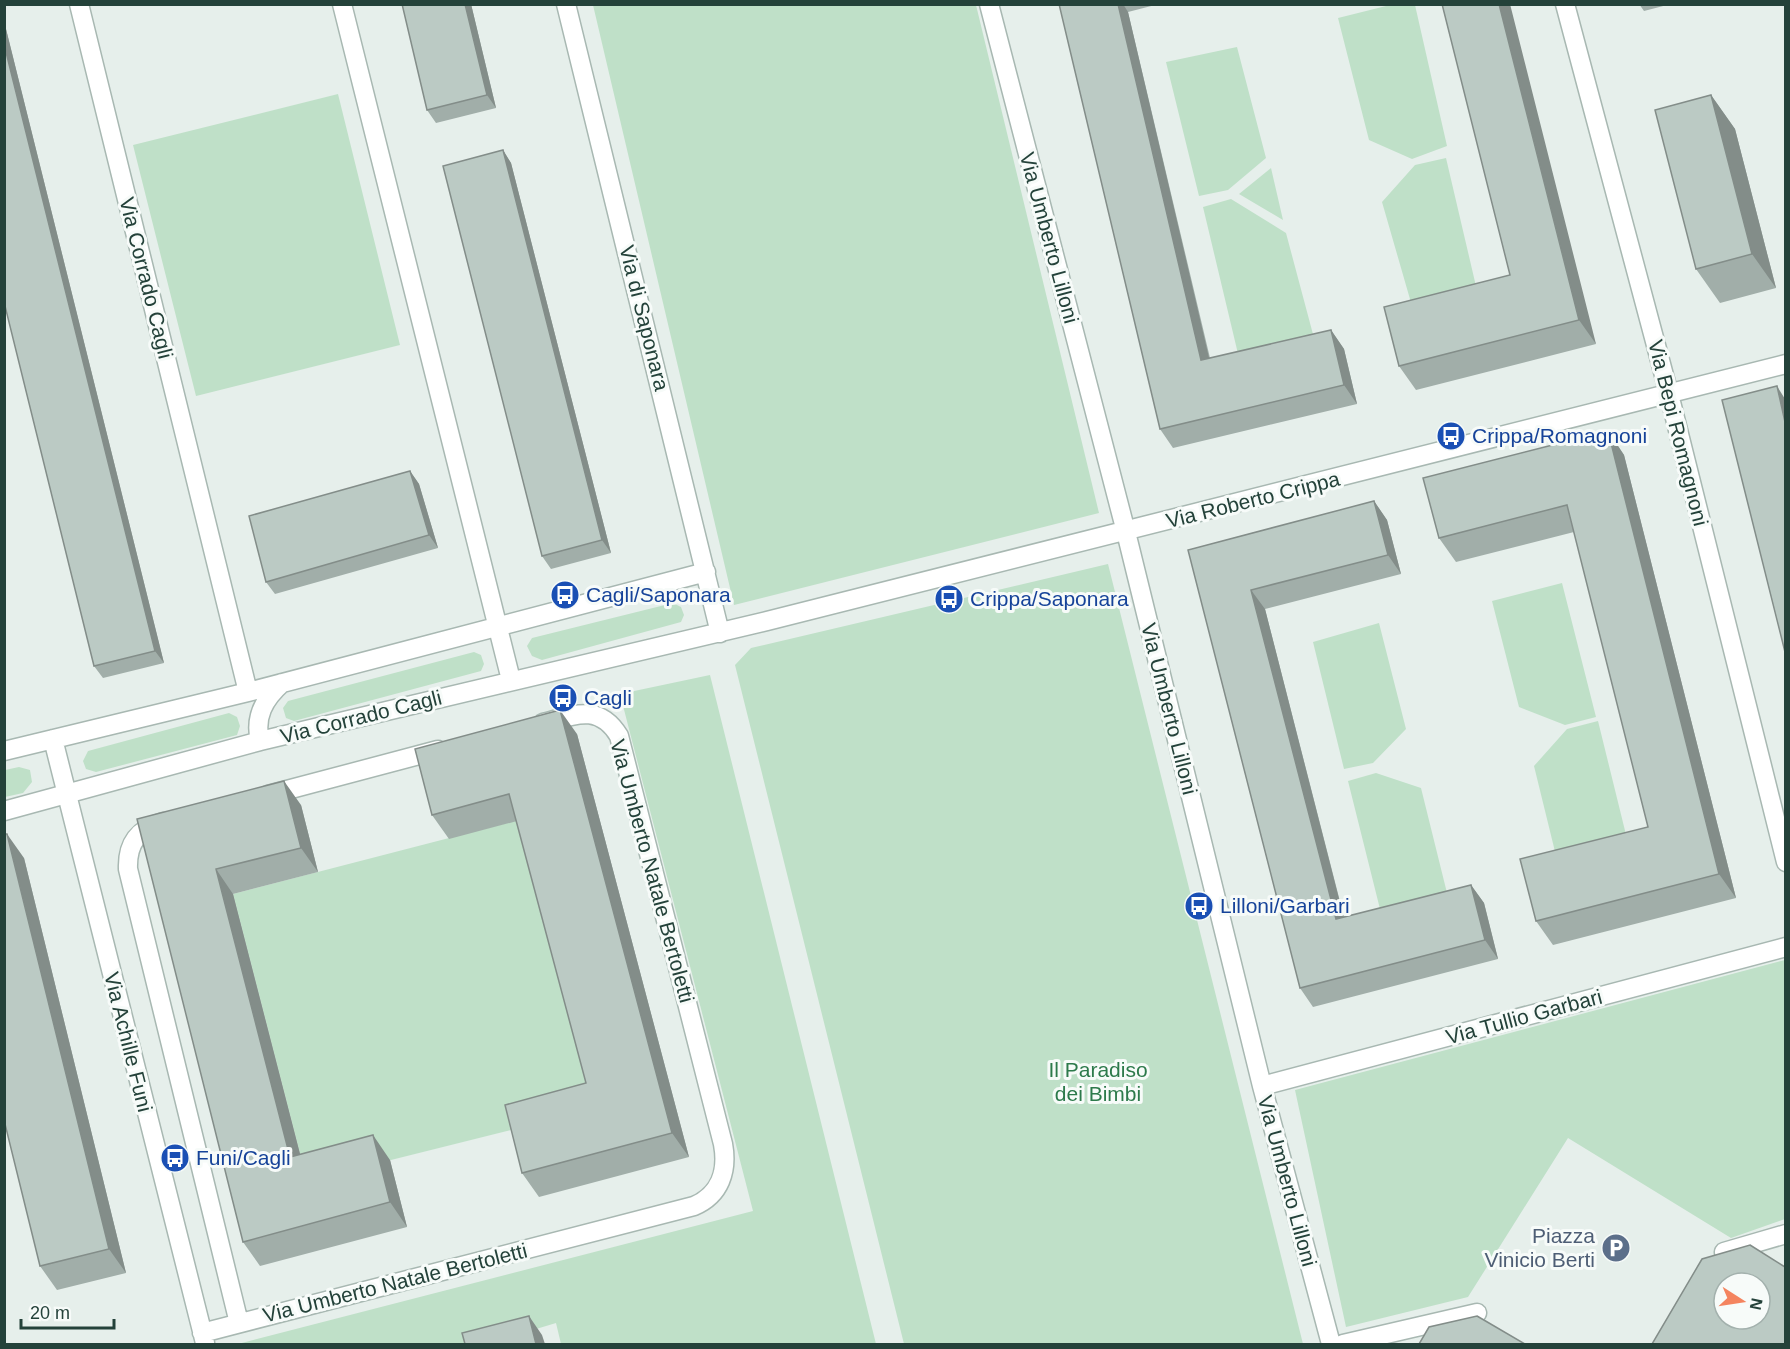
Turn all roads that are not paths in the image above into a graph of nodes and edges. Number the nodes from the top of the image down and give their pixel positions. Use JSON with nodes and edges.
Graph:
{"nodes":[{"id":1,"x":79,"y":4,"type":"edge"},
{"id":2,"x":342,"y":4,"type":"edge"},
{"id":3,"x":566,"y":4,"type":"edge"},
{"id":4,"x":989,"y":4,"type":"edge"},
{"id":5,"x":1565,"y":4,"type":"edge"},
{"id":6,"x":1785,"y":364,"type":"edge"},
{"id":7,"x":1669,"y":394,"type":"junction"},
{"id":8,"x":1126,"y":532,"type":"junction"},
{"id":9,"x":706,"y":572,"type":"junction"},
{"id":10,"x":497,"y":626,"type":"junction"},
{"id":11,"x":720,"y":633,"type":"junction"},
{"id":12,"x":511,"y":680,"type":"junction"},
{"id":13,"x":282,"y":683,"type":"junction"},
{"id":14,"x":248,"y":692,"type":"junction"},
{"id":15,"x":527,"y":727,"type":"edge"},
{"id":16,"x":53,"y":739,"type":"junction"},
{"id":17,"x":260,"y":741,"type":"junction"},
{"id":18,"x":459,"y":745,"type":"edge"},
{"id":19,"x":4,"y":751,"type":"edge"},
{"id":20,"x":66,"y":796,"type":"junction"},
{"id":21,"x":256,"y":798,"type":"edge"},
{"id":22,"x":4,"y":811,"type":"edge"},
{"id":23,"x":177,"y":819,"type":"edge"},
{"id":24,"x":1785,"y":862,"type":"edge"},
{"id":25,"x":1785,"y":947,"type":"edge"},
{"id":26,"x":1262,"y":1086,"type":"junction"},
{"id":27,"x":1785,"y":1234,"type":"edge"},
{"id":28,"x":1724,"y":1252,"type":"edge"},
{"id":29,"x":1477,"y":1313,"type":"dead end"},
{"id":30,"x":239,"y":1323,"type":"junction"},
{"id":31,"x":204,"y":1339,"type":"edge"},
{"id":32,"x":1331,"y":1344,"type":"edge"},
{"id":33,"x":1343,"y":1344,"type":"edge"}],
"edges":[{"from":1,"to":14,"type":"street","name":"Via Corrado Cagli"},
{"from":2,"to":10,"type":"street"},
{"from":3,"to":9,"type":"street","name":"Via di Saponara"},
{"from":4,"to":8,"type":"street","name":"Via Umberto Lilloni"},
{"from":5,"to":7,"type":"street","name":"Via Bepi Romagnoni"},
{"from":6,"to":7,"type":"street","name":"Via Roberto Crippa"},
{"from":7,"to":8,"type":"street","name":"Via Roberto Crippa"},
{"from":7,"to":24,"type":"street","name":"Via Bepi Romagnoni"},
{"from":8,"to":11,"type":"street","name":"Via Roberto Crippa"},
{"from":8,"to":26,"type":"street","name":"Via Umberto Lilloni"},
{"from":9,"to":10,"type":"street"},
{"from":9,"to":11,"type":"street","name":"Via di Saponara"},
{"from":10,"to":12,"type":"street"},
{"from":10,"to":13,"type":"street"},
{"from":11,"to":12,"type":"street","name":"Via Corrado Cagli"},
{"from":12,"to":17,"type":"street","name":"Via Corrado Cagli"},
{"from":13,"to":14,"type":"street"},
{"from":13,"to":17,"type":"street"},
{"from":14,"to":16,"type":"street"},
{"from":15,"to":30,"type":"street","name":"Via Umberto Natale Bertoletti"},
{"from":16,"to":19,"type":"street"},
{"from":16,"to":20,"type":"street","name":"Via Achille Funi"},
{"from":17,"to":20,"type":"street","name":"Via Corrado Cagli"},
{"from":18,"to":21,"type":"street"},
{"from":20,"to":22,"type":"street","name":"Via Corrado Cagli"},
{"from":20,"to":31,"type":"street","name":"Via Achille Funi"},
{"from":23,"to":30,"type":"street","name":"Via Umberto Natale Bertoletti"},
{"from":25,"to":26,"type":"street","name":"Via Tullio Garbari"},
{"from":26,"to":32,"type":"street","name":"Via Umberto Lilloni"},
{"from":27,"to":28,"type":"street"},
{"from":29,"to":33,"type":"street"},
{"from":30,"to":31,"type":"street","name":"Via Umberto Natale Bertoletti"}]}
